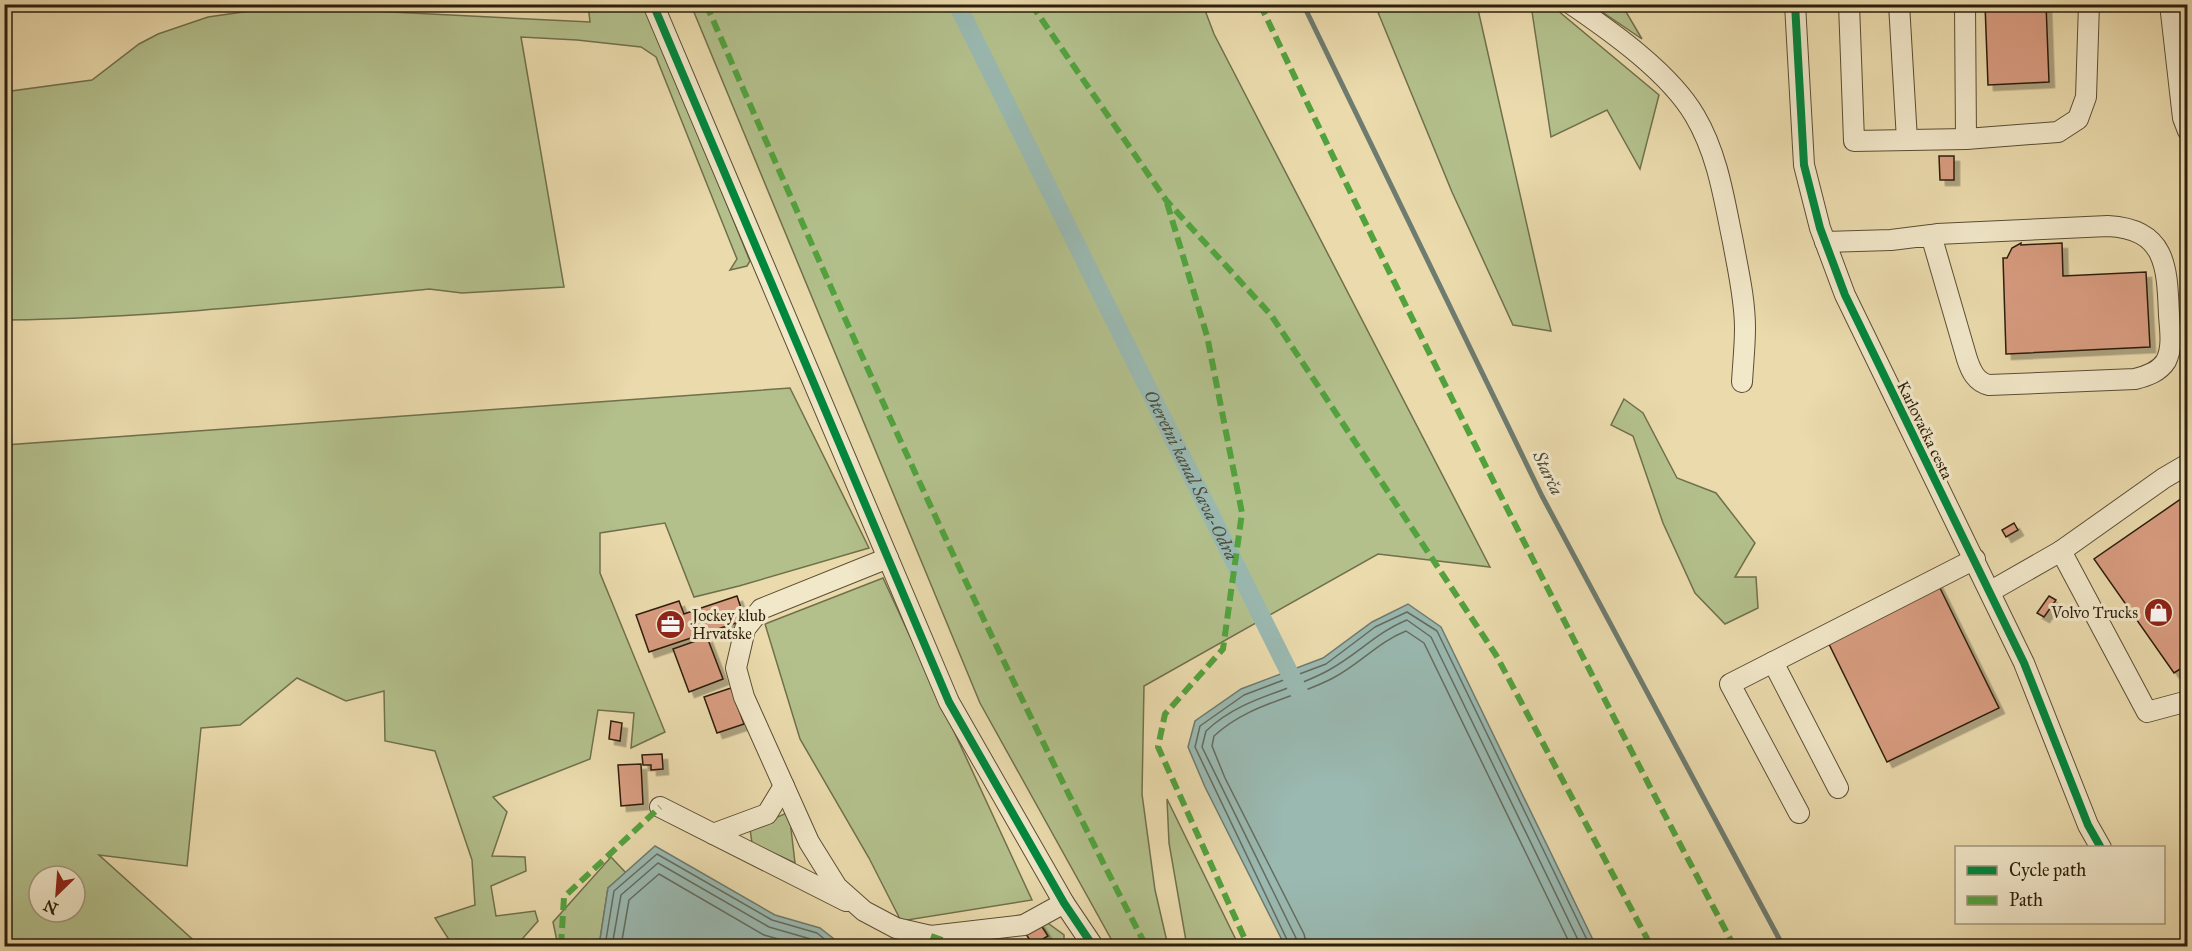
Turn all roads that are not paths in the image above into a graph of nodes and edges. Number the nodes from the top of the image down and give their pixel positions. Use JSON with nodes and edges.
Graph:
{"nodes":[{"id":1,"x":653,"y":4,"type":"edge"},
{"id":2,"x":1571,"y":4,"type":"edge"},
{"id":3,"x":1795,"y":4,"type":"edge"},
{"id":4,"x":1849,"y":4,"type":"edge"},
{"id":5,"x":1899,"y":4,"type":"edge"},
{"id":6,"x":1965,"y":4,"type":"edge"},
{"id":7,"x":2089,"y":4,"type":"edge"},
{"id":8,"x":2170,"y":4,"type":"edge"},
{"id":9,"x":2187,"y":131,"type":"edge"},
{"id":10,"x":1966,"y":139,"type":"junction"},
{"id":11,"x":1907,"y":140,"type":"junction"},
{"id":12,"x":1931,"y":235,"type":"junction"},
{"id":13,"x":1825,"y":242,"type":"junction"},
{"id":14,"x":1742,"y":382,"type":"dead end"},
{"id":15,"x":2187,"y":464,"type":"edge"},
{"id":16,"x":2061,"y":551,"type":"junction"},
{"id":17,"x":888,"y":558,"type":"junction"},
{"id":18,"x":1975,"y":559,"type":"junction"},
{"id":19,"x":1991,"y":591,"type":"junction"},
{"id":20,"x":1773,"y":662,"type":"junction"},
{"id":21,"x":2187,"y":701,"type":"edge"},
{"id":22,"x":784,"y":786,"type":"junction"},
{"id":23,"x":1838,"y":788,"type":"dead end"},
{"id":24,"x":660,"y":807,"type":"dead end"},
{"id":25,"x":1799,"y":813,"type":"dead end"},
{"id":26,"x":713,"y":834,"type":"junction"},
{"id":27,"x":2100,"y":846,"type":"edge"},
{"id":28,"x":1064,"y":903,"type":"junction"},
{"id":29,"x":864,"y":911,"type":"junction"},
{"id":30,"x":1093,"y":946,"type":"edge"}],
"edges":[{"from":1,"to":17,"type":"street"},
{"from":2,"to":14,"type":"street"},
{"from":3,"to":13,"type":"street","name":"Karlovačka cesta"},
{"from":4,"to":11,"type":"street"},
{"from":5,"to":11,"type":"street"},
{"from":6,"to":10,"type":"street"},
{"from":7,"to":10,"type":"street"},
{"from":8,"to":9,"type":"street"},
{"from":10,"to":11,"type":"street"},
{"from":12,"to":12,"type":"street"},
{"from":12,"to":13,"type":"street"},
{"from":13,"to":18,"type":"street","name":"Karlovačka cesta"},
{"from":15,"to":16,"type":"street"},
{"from":16,"to":19,"type":"street"},
{"from":16,"to":21,"type":"street"},
{"from":17,"to":22,"type":"street"},
{"from":17,"to":28,"type":"street"},
{"from":18,"to":19,"type":"street","name":"Karlovačka cesta"},
{"from":18,"to":20,"type":"street"},
{"from":19,"to":27,"type":"street","name":"Karlovačka cesta"},
{"from":20,"to":23,"type":"street"},
{"from":20,"to":25,"type":"street"},
{"from":22,"to":26,"type":"street"},
{"from":22,"to":29,"type":"street"},
{"from":24,"to":26,"type":"street"},
{"from":26,"to":29,"type":"street"},
{"from":28,"to":29,"type":"street"},
{"from":28,"to":30,"type":"street"}]}
